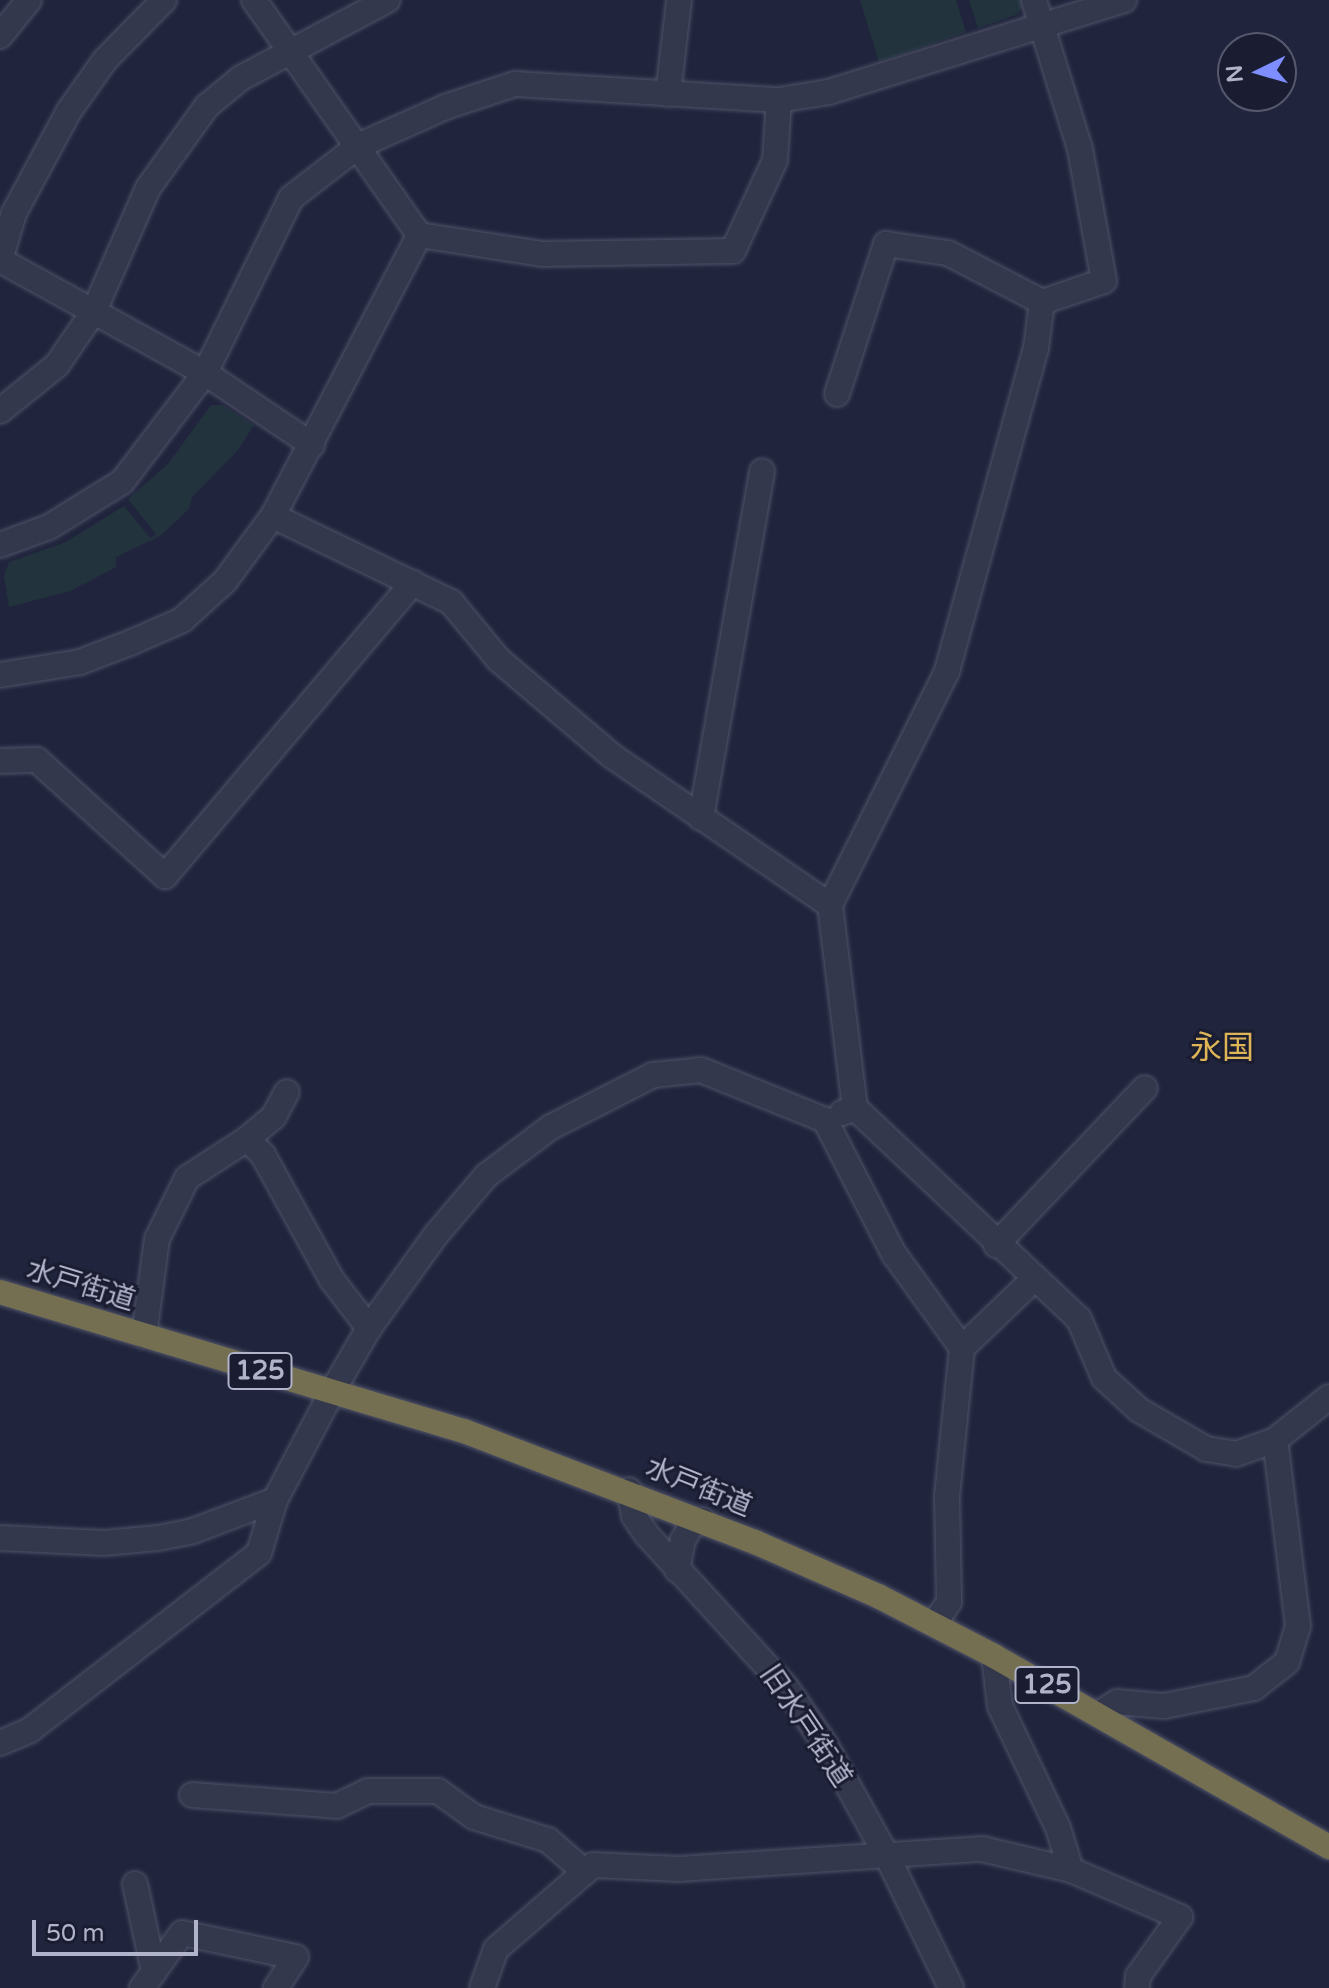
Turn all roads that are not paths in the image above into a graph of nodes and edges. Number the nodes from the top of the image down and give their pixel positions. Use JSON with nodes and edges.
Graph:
{"nodes":[{"id":1,"x":29,"y":0,"type":"edge"},
{"id":2,"x":164,"y":0,"type":"edge"},
{"id":3,"x":254,"y":0,"type":"edge"},
{"id":4,"x":388,"y":0,"type":"edge"},
{"id":5,"x":679,"y":0,"type":"edge"},
{"id":6,"x":1034,"y":0,"type":"edge"},
{"id":7,"x":1124,"y":0,"type":"edge"},
{"id":8,"x":1039,"y":27,"type":"junction"},
{"id":9,"x":0,"y":36,"type":"edge"},
{"id":10,"x":291,"y":52,"type":"junction"},
{"id":11,"x":668,"y":94,"type":"junction"},
{"id":12,"x":779,"y":100,"type":"junction"},
{"id":13,"x":358,"y":146,"type":"junction"},
{"id":14,"x":419,"y":235,"type":"junction"},
{"id":15,"x":0,"y":260,"type":"edge"},
{"id":16,"x":1042,"y":302,"type":"junction"},
{"id":17,"x":94,"y":311,"type":"junction"},
{"id":18,"x":205,"y":373,"type":"junction"},
{"id":19,"x":837,"y":394,"type":"dead end"},
{"id":20,"x":0,"y":411,"type":"edge"},
{"id":21,"x":312,"y":445,"type":"junction"},
{"id":22,"x":762,"y":471,"type":"dead end"},
{"id":23,"x":273,"y":516,"type":"junction"},
{"id":24,"x":0,"y":545,"type":"edge"},
{"id":25,"x":413,"y":583,"type":"junction"},
{"id":26,"x":0,"y":674,"type":"edge"},
{"id":27,"x":0,"y":687,"type":"edge"},
{"id":28,"x":0,"y":761,"type":"edge"},
{"id":29,"x":701,"y":818,"type":"junction"},
{"id":30,"x":830,"y":905,"type":"junction"},
{"id":31,"x":1145,"y":1088,"type":"dead end"},
{"id":32,"x":287,"y":1092,"type":"dead end"},
{"id":33,"x":855,"y":1108,"type":"junction"},
{"id":34,"x":825,"y":1120,"type":"junction"},
{"id":35,"x":247,"y":1139,"type":"junction"},
{"id":36,"x":996,"y":1245,"type":"junction"},
{"id":37,"x":1034,"y":1279,"type":"junction"},
{"id":38,"x":0,"y":1292,"type":"edge"},
{"id":39,"x":369,"y":1328,"type":"junction"},
{"id":40,"x":144,"y":1336,"type":"junction"},
{"id":41,"x":962,"y":1348,"type":"junction"},
{"id":42,"x":332,"y":1392,"type":"junction"},
{"id":43,"x":1329,"y":1397,"type":"edge"},
{"id":44,"x":1275,"y":1440,"type":"junction"},
{"id":45,"x":629,"y":1490,"type":"junction"},
{"id":46,"x":275,"y":1500,"type":"junction"},
{"id":47,"x":703,"y":1520,"type":"junction"},
{"id":48,"x":0,"y":1538,"type":"edge"},
{"id":49,"x":677,"y":1570,"type":"junction"},
{"id":50,"x":934,"y":1624,"type":"junction"},
{"id":51,"x":994,"y":1656,"type":"junction"},
{"id":52,"x":1100,"y":1713,"type":"junction"},
{"id":53,"x":0,"y":1743,"type":"edge"},
{"id":54,"x":192,"y":1795,"type":"dead end"},
{"id":55,"x":1329,"y":1847,"type":"edge"},
{"id":56,"x":888,"y":1858,"type":"junction"},
{"id":57,"x":1071,"y":1870,"type":"junction"},
{"id":58,"x":585,"y":1872,"type":"junction"},
{"id":59,"x":135,"y":1884,"type":"dead end"},
{"id":60,"x":148,"y":1980,"type":"edge"},
{"id":61,"x":486,"y":1987,"type":"edge"},
{"id":62,"x":276,"y":1988,"type":"edge"},
{"id":63,"x":951,"y":1988,"type":"edge"},
{"id":64,"x":1137,"y":1988,"type":"edge"}],
"edges":[{"from":1,"to":9,"type":"street"},
{"from":2,"to":15,"type":"street"},
{"from":3,"to":10,"type":"street"},
{"from":4,"to":10,"type":"street"},
{"from":5,"to":11,"type":"street"},
{"from":6,"to":8,"type":"street"},
{"from":7,"to":8,"type":"street"},
{"from":8,"to":12,"type":"street"},
{"from":8,"to":16,"type":"street"},
{"from":10,"to":13,"type":"street"},
{"from":10,"to":17,"type":"street"},
{"from":11,"to":12,"type":"street"},
{"from":11,"to":13,"type":"street"},
{"from":12,"to":14,"type":"street"},
{"from":13,"to":14,"type":"street"},
{"from":13,"to":18,"type":"street"},
{"from":14,"to":21,"type":"street"},
{"from":15,"to":17,"type":"street"},
{"from":16,"to":19,"type":"street"},
{"from":16,"to":30,"type":"street"},
{"from":17,"to":18,"type":"street"},
{"from":17,"to":20,"type":"street"},
{"from":18,"to":21,"type":"street"},
{"from":18,"to":24,"type":"street"},
{"from":21,"to":23,"type":"street"},
{"from":22,"to":29,"type":"street"},
{"from":23,"to":25,"type":"street"},
{"from":23,"to":26,"type":"street"},
{"from":25,"to":28,"type":"street"},
{"from":25,"to":29,"type":"street"},
{"from":26,"to":27,"type":"street"},
{"from":29,"to":30,"type":"street"},
{"from":30,"to":33,"type":"street"},
{"from":31,"to":36,"type":"street"},
{"from":32,"to":35,"type":"street"},
{"from":33,"to":34,"type":"street"},
{"from":33,"to":36,"type":"street"},
{"from":34,"to":39,"type":"street"},
{"from":34,"to":41,"type":"street"},
{"from":35,"to":39,"type":"street"},
{"from":35,"to":40,"type":"street"},
{"from":36,"to":37,"type":"street"},
{"from":37,"to":41,"type":"street"},
{"from":37,"to":44,"type":"street"},
{"from":38,"to":40,"type":"highway","name":"水戸街道","number":"125"},
{"from":39,"to":42,"type":"street"},
{"from":40,"to":42,"type":"highway","name":"水戸街道","number":"125"},
{"from":41,"to":50,"type":"street"},
{"from":42,"to":45,"type":"highway","name":"水戸街道","number":"125"},
{"from":42,"to":46,"type":"street"},
{"from":43,"to":44,"type":"street"},
{"from":44,"to":52,"type":"street"},
{"from":45,"to":47,"type":"highway","name":"水戸街道","number":"125"},
{"from":45,"to":49,"type":"street","name":"旧水戸街道"},
{"from":46,"to":48,"type":"street"},
{"from":46,"to":53,"type":"street"},
{"from":47,"to":49,"type":"street"},
{"from":47,"to":50,"type":"highway","name":"水戸街道","number":"125"},
{"from":49,"to":56,"type":"street","name":"旧水戸街道"},
{"from":50,"to":51,"type":"highway","name":"水戸街道","number":"125"},
{"from":51,"to":52,"type":"highway","name":"水戸街道","number":"125"},
{"from":51,"to":57,"type":"street"},
{"from":52,"to":55,"type":"highway","name":"水戸街道","number":"125"},
{"from":54,"to":58,"type":"street"},
{"from":56,"to":57,"type":"street"},
{"from":56,"to":58,"type":"street"},
{"from":56,"to":63,"type":"street","name":"旧水戸街道"},
{"from":57,"to":64,"type":"street"},
{"from":58,"to":61,"type":"street"},
{"from":59,"to":60,"type":"street"},
{"from":60,"to":62,"type":"street"}]}
